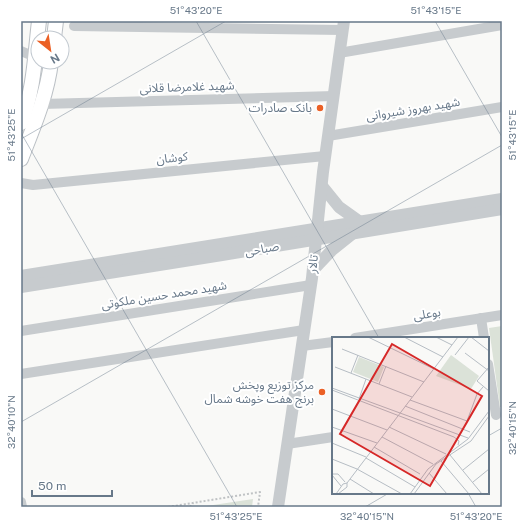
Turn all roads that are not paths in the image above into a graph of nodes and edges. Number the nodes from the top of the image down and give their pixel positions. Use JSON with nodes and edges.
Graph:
{"nodes":[{"id":1,"x":343,"y":25,"type":"edge"},
{"id":2,"x":502,"y":25,"type":"edge"},
{"id":3,"x":74,"y":26,"type":"dead end"},
{"id":4,"x":21,"y":51,"type":"edge"},
{"id":5,"x":339,"y":53,"type":"junction"},
{"id":6,"x":30,"y":58,"type":"edge"},
{"id":7,"x":33,"y":70,"type":"edge"},
{"id":8,"x":50,"y":70,"type":"edge"},
{"id":9,"x":334,"y":96,"type":"junction"},
{"id":10,"x":42,"y":104,"type":"junction"},
{"id":11,"x":502,"y":107,"type":"edge"},
{"id":12,"x":21,"y":122,"type":"edge"},
{"id":13,"x":328,"y":136,"type":"junction"},
{"id":14,"x":325,"y":156,"type":"junction"},
{"id":15,"x":21,"y":159,"type":"edge"},
{"id":16,"x":21,"y":182,"type":"edge"},
{"id":17,"x":322,"y":186,"type":"junction"},
{"id":18,"x":502,"y":199,"type":"edge"},
{"id":19,"x":502,"y":209,"type":"edge"},
{"id":20,"x":360,"y":222,"type":"junction"},
{"id":21,"x":354,"y":233,"type":"junction"},
{"id":22,"x":317,"y":234,"type":"junction"},
{"id":23,"x":313,"y":270,"type":"junction"},
{"id":24,"x":21,"y":276,"type":"edge"},
{"id":25,"x":54,"y":276,"type":"junction"},
{"id":26,"x":311,"y":285,"type":"junction"},
{"id":27,"x":21,"y":287,"type":"edge"},
{"id":28,"x":502,"y":315,"type":"edge"},
{"id":29,"x":481,"y":318,"type":"junction"},
{"id":30,"x":304,"y":330,"type":"junction"},
{"id":31,"x":21,"y":331,"type":"edge"},
{"id":32,"x":361,"y":337,"type":"edge"},
{"id":33,"x":484,"y":337,"type":"edge"},
{"id":34,"x":332,"y":342,"type":"edge"},
{"id":35,"x":302,"y":346,"type":"junction"},
{"id":36,"x":489,"y":371,"type":"edge"},
{"id":37,"x":21,"y":374,"type":"edge"},
{"id":38,"x":495,"y":415,"type":"edge"},
{"id":39,"x":332,"y":437,"type":"edge"},
{"id":40,"x":287,"y":444,"type":"junction"},
{"id":41,"x":21,"y":502,"type":"edge"},
{"id":42,"x":22,"y":507,"type":"edge"},
{"id":43,"x":278,"y":507,"type":"edge"}],
"edges":[{"from":1,"to":3,"type":"street"},
{"from":1,"to":5,"type":"street","name":"تالار"},
{"from":2,"to":5,"type":"street"},
{"from":4,"to":6,"type":"street"},
{"from":5,"to":9,"type":"street","name":"تالار"},
{"from":7,"to":12,"type":"main road"},
{"from":8,"to":10,"type":"main road"},
{"from":9,"to":10,"type":"street","name":"شهید غلامرضا قلانی"},
{"from":9,"to":13,"type":"street","name":"تالار"},
{"from":10,"to":15,"type":"main road"},
{"from":11,"to":13,"type":"street","name":"شهید بهروز شیروانی"},
{"from":13,"to":14,"type":"street","name":"تالار"},
{"from":14,"to":16,"type":"street","name":"کوشان"},
{"from":14,"to":17,"type":"street","name":"تالار"},
{"from":17,"to":20,"type":"street"},
{"from":17,"to":22,"type":"street","name":"تالار"},
{"from":18,"to":20,"type":"street","name":"صباحی"},
{"from":19,"to":21,"type":"street","name":"صباحی"},
{"from":20,"to":22,"type":"street","name":"صباحی"},
{"from":21,"to":22,"type":"street","name":"صباحی"},
{"from":21,"to":23,"type":"street"},
{"from":22,"to":23,"type":"street","name":"تالار"},
{"from":22,"to":25,"type":"street","name":"صباحی"},
{"from":23,"to":26,"type":"street","name":"تالار"},
{"from":24,"to":25,"type":"street","name":"صباحی"},
{"from":25,"to":27,"type":"street","name":"صباحی"},
{"from":26,"to":30,"type":"street","name":"تالار"},
{"from":26,"to":31,"type":"street","name":"شهید محمد حسین ملکوتی"},
{"from":28,"to":29,"type":"street","name":"بوعلی"},
{"from":29,"to":32,"type":"street","name":"بوعلی"},
{"from":29,"to":33,"type":"street"},
{"from":30,"to":35,"type":"street","name":"تالار"},
{"from":30,"to":37,"type":"street"},
{"from":34,"to":35,"type":"street"},
{"from":35,"to":40,"type":"street","name":"تالار"},
{"from":36,"to":38,"type":"street"},
{"from":39,"to":40,"type":"street"},
{"from":40,"to":43,"type":"street","name":"تالار"},
{"from":41,"to":42,"type":"street"}]}
